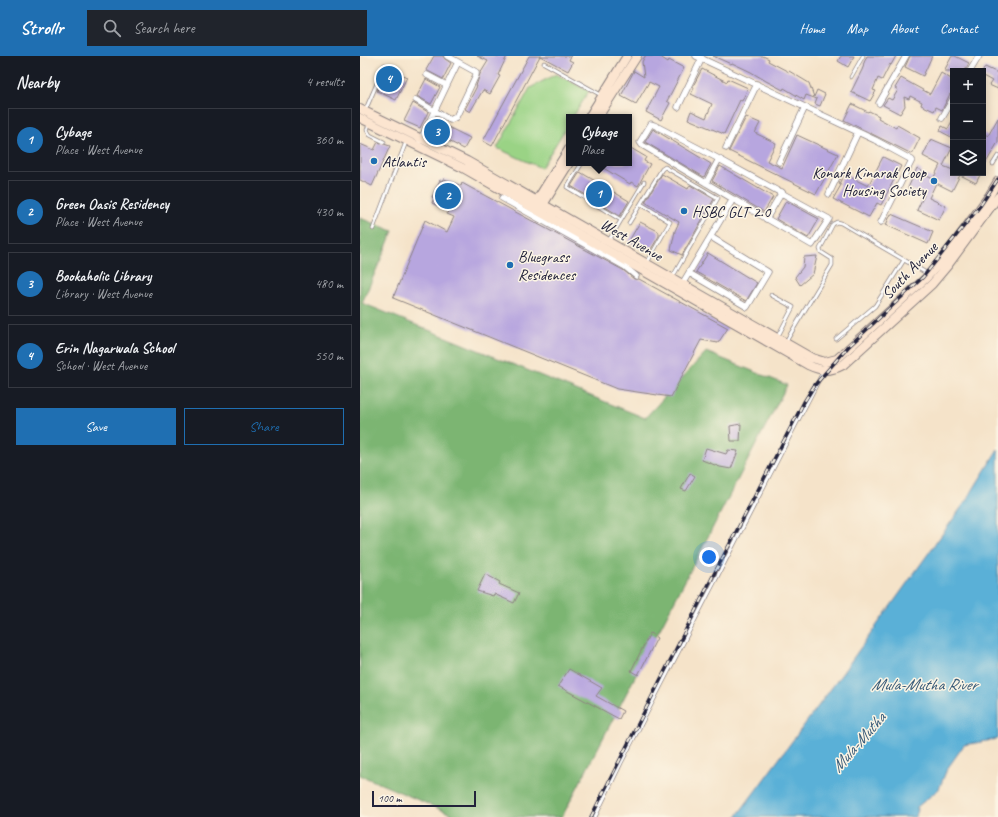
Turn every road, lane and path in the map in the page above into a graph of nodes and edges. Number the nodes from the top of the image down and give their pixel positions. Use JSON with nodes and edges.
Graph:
{"nodes":[{"id":1,"x":447,"y":56,"type":"edge"},
{"id":2,"x":627,"y":56,"type":"edge"},
{"id":3,"x":637,"y":56,"type":"edge"},
{"id":4,"x":862,"y":56,"type":"edge"},
{"id":5,"x":906,"y":56,"type":"edge"},
{"id":6,"x":979,"y":56,"type":"edge"},
{"id":7,"x":699,"y":57,"type":"edge"},
{"id":8,"x":458,"y":62,"type":"junction"},
{"id":9,"x":544,"y":63,"type":"dead end"},
{"id":10,"x":385,"y":65,"type":"dead end"},
{"id":11,"x":972,"y":68,"type":"edge"},
{"id":12,"x":427,"y":75,"type":"dead end"},
{"id":13,"x":851,"y":77,"type":"dead end"},
{"id":14,"x":757,"y":84,"type":"junction"},
{"id":15,"x":446,"y":85,"type":"junction"},
{"id":16,"x":606,"y":98,"type":"junction"},
{"id":17,"x":416,"y":100,"type":"dead end"},
{"id":18,"x":879,"y":103,"type":"dead end"},
{"id":19,"x":950,"y":104,"type":"edge"},
{"id":20,"x":805,"y":107,"type":"junction"},
{"id":21,"x":678,"y":108,"type":"dead end"},
{"id":22,"x":435,"y":110,"type":"junction"},
{"id":23,"x":362,"y":113,"type":"edge"},
{"id":24,"x":592,"y":114,"type":"edge"},
{"id":25,"x":602,"y":114,"type":"edge"},
{"id":26,"x":942,"y":118,"type":"dead end"},
{"id":27,"x":370,"y":123,"type":"junction"},
{"id":28,"x":858,"y":132,"type":"junction"},
{"id":29,"x":406,"y":140,"type":"junction"},
{"id":30,"x":384,"y":142,"type":"dead end"},
{"id":31,"x":419,"y":142,"type":"junction"},
{"id":32,"x":726,"y":148,"type":"dead end"},
{"id":33,"x":566,"y":155,"type":"edge"},
{"id":34,"x":998,"y":156,"type":"edge"},
{"id":35,"x":719,"y":159,"type":"junction"},
{"id":36,"x":779,"y":162,"type":"dead end"},
{"id":37,"x":993,"y":164,"type":"dead end"},
{"id":38,"x":567,"y":166,"type":"edge"},
{"id":39,"x":580,"y":166,"type":"edge"},
{"id":40,"x":998,"y":181,"type":"edge"},
{"id":41,"x":644,"y":182,"type":"dead end"},
{"id":42,"x":706,"y":183,"type":"junction"},
{"id":43,"x":782,"y":192,"type":"junction"},
{"id":44,"x":828,"y":194,"type":"dead end"},
{"id":45,"x":998,"y":197,"type":"edge"},
{"id":46,"x":502,"y":198,"type":"dead end"},
{"id":47,"x":733,"y":199,"type":"junction"},
{"id":48,"x":641,"y":204,"type":"junction"},
{"id":49,"x":538,"y":206,"type":"junction"},
{"id":50,"x":766,"y":219,"type":"junction"},
{"id":51,"x":621,"y":220,"type":"junction"},
{"id":52,"x":551,"y":222,"type":"junction"},
{"id":53,"x":881,"y":222,"type":"dead end"},
{"id":54,"x":629,"y":223,"type":"dead end"},
{"id":55,"x":373,"y":229,"type":"dead end"},
{"id":56,"x":711,"y":237,"type":"junction"},
{"id":57,"x":608,"y":242,"type":"junction"},
{"id":58,"x":904,"y":260,"type":"junction"},
{"id":59,"x":647,"y":264,"type":"junction"},
{"id":60,"x":689,"y":273,"type":"junction"},
{"id":61,"x":636,"y":276,"type":"dead end"},
{"id":62,"x":932,"y":277,"type":"junction"},
{"id":63,"x":672,"y":278,"type":"junction"},
{"id":64,"x":680,"y":287,"type":"junction"},
{"id":65,"x":771,"y":295,"type":"dead end"},
{"id":66,"x":777,"y":338,"type":"junction"},
{"id":67,"x":836,"y":338,"type":"dead end"},
{"id":68,"x":785,"y":343,"type":"junction"},
{"id":69,"x":824,"y":366,"type":"junction"},
{"id":70,"x":594,"y":817,"type":"edge"}],
"edges":[{"from":1,"to":8,"type":"street"},
{"from":2,"to":16,"type":"main road"},
{"from":3,"to":16,"type":"main road"},
{"from":4,"to":13,"type":"lane"},
{"from":5,"to":18,"type":"street"},
{"from":6,"to":11,"type":"street"},
{"from":7,"to":14,"type":"street"},
{"from":7,"to":21,"type":"street"},
{"from":8,"to":15,"type":"street"},
{"from":8,"to":22,"type":"street"},
{"from":9,"to":16,"type":"lane"},
{"from":10,"to":23,"type":"lane"},
{"from":12,"to":15,"type":"street"},
{"from":14,"to":20,"type":"street"},
{"from":14,"to":32,"type":"street"},
{"from":15,"to":22,"type":"street"},
{"from":16,"to":24,"type":"main road"},
{"from":16,"to":25,"type":"main road"},
{"from":17,"to":22,"type":"street"},
{"from":19,"to":26,"type":"street"},
{"from":20,"to":28,"type":"street"},
{"from":20,"to":36,"type":"street"},
{"from":22,"to":31,"type":"street"},
{"from":23,"to":27,"type":"main road","name":"West Avenue"},
{"from":23,"to":31,"type":"main road","name":"West Avenue"},
{"from":27,"to":29,"type":"main road","name":"West Avenue"},
{"from":27,"to":30,"type":"lane"},
{"from":28,"to":44,"type":"street"},
{"from":28,"to":53,"type":"street"},
{"from":29,"to":31,"type":"main road","name":"West Avenue"},
{"from":29,"to":55,"type":"lane"},
{"from":31,"to":49,"type":"main road","name":"West Avenue"},
{"from":33,"to":49,"type":"main road"},
{"from":34,"to":37,"type":"lane"},
{"from":35,"to":42,"type":"street"},
{"from":35,"to":42,"type":"street"},
{"from":35,"to":43,"type":"street"},
{"from":38,"to":49,"type":"main road"},
{"from":39,"to":51,"type":"lane"},
{"from":40,"to":62,"type":"main road","name":"South Avenue"},
{"from":41,"to":51,"type":"lane"},
{"from":42,"to":47,"type":"street"},
{"from":43,"to":50,"type":"street"},
{"from":43,"to":50,"type":"street"},
{"from":45,"to":62,"type":"main road","name":"South Avenue"},
{"from":46,"to":52,"type":"street"},
{"from":47,"to":50,"type":"street"},
{"from":47,"to":56,"type":"street"},
{"from":48,"to":54,"type":"lane"},
{"from":48,"to":59,"type":"lane"},
{"from":48,"to":63,"type":"lane"},
{"from":49,"to":52,"type":"main road","name":"West Avenue"},
{"from":49,"to":57,"type":"main road","name":"West Avenue"},
{"from":51,"to":57,"type":"lane"},
{"from":52,"to":61,"type":"street"},
{"from":52,"to":64,"type":"main road","name":"West Avenue"},
{"from":56,"to":60,"type":"street"},
{"from":56,"to":60,"type":"street"},
{"from":57,"to":59,"type":"main road","name":"West Avenue"},
{"from":58,"to":62,"type":"lane"},
{"from":58,"to":67,"type":"lane"},
{"from":58,"to":68,"type":"lane"},
{"from":59,"to":63,"type":"main road","name":"West Avenue"},
{"from":60,"to":64,"type":"street"},
{"from":62,"to":69,"type":"main road","name":"South Avenue"},
{"from":63,"to":64,"type":"main road","name":"West Avenue"},
{"from":64,"to":66,"type":"main road","name":"West Avenue"},
{"from":64,"to":69,"type":"main road","name":"West Avenue"},
{"from":65,"to":66,"type":"lane"},
{"from":66,"to":68,"type":"main road","name":"West Avenue"},
{"from":68,"to":69,"type":"main road","name":"West Avenue"},
{"from":69,"to":70,"type":"lane"}]}
